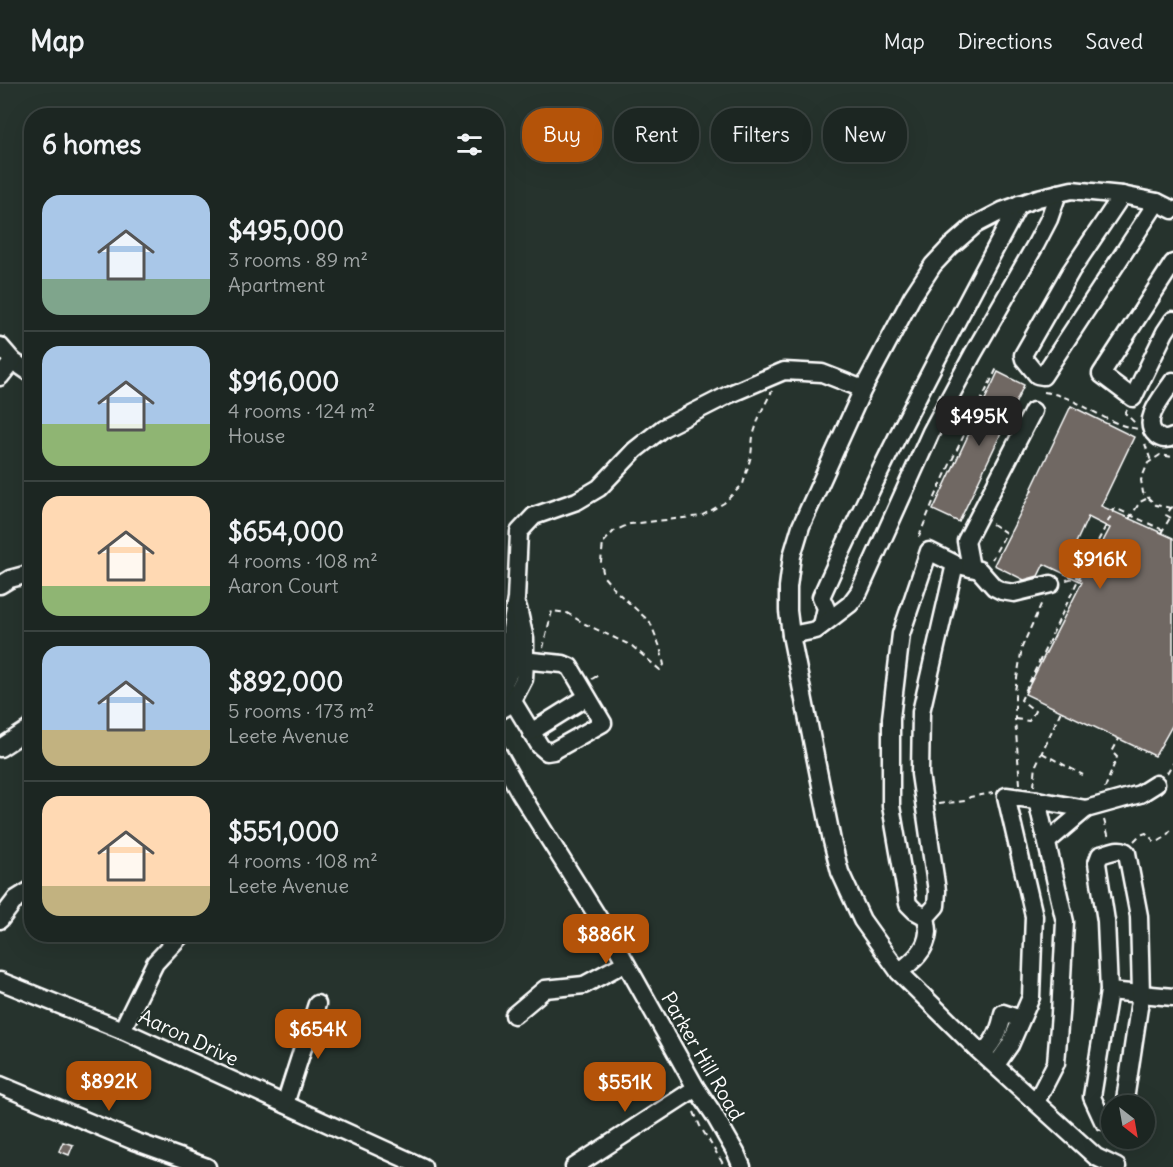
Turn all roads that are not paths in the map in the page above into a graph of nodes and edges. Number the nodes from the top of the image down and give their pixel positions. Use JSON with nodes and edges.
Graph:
{"nodes":[{"id":1,"x":1058,"y":193,"type":"junction"},
{"id":2,"x":1122,"y":195,"type":"junction"},
{"id":3,"x":1157,"y":202,"type":"junction"},
{"id":4,"x":1019,"y":204,"type":"junction"},
{"id":5,"x":1173,"y":210,"type":"edge"},
{"id":6,"x":1173,"y":263,"type":"edge"},
{"id":7,"x":1173,"y":320,"type":"edge"},
{"id":8,"x":0,"y":346,"type":"edge"},
{"id":9,"x":13,"y":361,"type":"junction"},
{"id":10,"x":24,"y":369,"type":"edge"},
{"id":11,"x":0,"y":377,"type":"edge"},
{"id":12,"x":1173,"y":381,"type":"edge"},
{"id":13,"x":863,"y":389,"type":"junction"},
{"id":14,"x":1033,"y":411,"type":"dead end"},
{"id":15,"x":1173,"y":437,"type":"edge"},
{"id":16,"x":963,"y":566,"type":"junction"},
{"id":17,"x":24,"y":575,"type":"edge"},
{"id":18,"x":1051,"y":584,"type":"road end"},
{"id":19,"x":0,"y":585,"type":"edge"},
{"id":20,"x":822,"y":625,"type":"junction"},
{"id":21,"x":791,"y":635,"type":"junction"},
{"id":22,"x":526,"y":660,"type":"junction"},
{"id":23,"x":504,"y":681,"type":"edge"},
{"id":24,"x":504,"y":691,"type":"edge"},
{"id":25,"x":587,"y":697,"type":"junction"},
{"id":26,"x":513,"y":701,"type":"junction"},
{"id":27,"x":504,"y":708,"type":"edge"},
{"id":28,"x":24,"y":732,"type":"edge"},
{"id":29,"x":531,"y":732,"type":"junction"},
{"id":30,"x":0,"y":748,"type":"edge"},
{"id":31,"x":504,"y":764,"type":"edge"},
{"id":32,"x":1156,"y":784,"type":"dead end"},
{"id":33,"x":1037,"y":800,"type":"junction"},
{"id":34,"x":1094,"y":807,"type":"junction"},
{"id":35,"x":1047,"y":842,"type":"junction"},
{"id":36,"x":24,"y":894,"type":"edge"},
{"id":37,"x":926,"y":917,"type":"junction"},
{"id":38,"x":0,"y":920,"type":"edge"},
{"id":39,"x":175,"y":942,"type":"edge"},
{"id":40,"x":625,"y":963,"type":"junction"},
{"id":41,"x":899,"y":972,"type":"junction"},
{"id":42,"x":0,"y":981,"type":"edge"},
{"id":43,"x":1109,"y":991,"type":"junction"},
{"id":44,"x":1141,"y":994,"type":"junction"},
{"id":45,"x":1173,"y":997,"type":"edge"},
{"id":46,"x":317,"y":1004,"type":"dead end"},
{"id":47,"x":514,"y":1015,"type":"dead end"},
{"id":48,"x":1021,"y":1019,"type":"junction"},
{"id":49,"x":122,"y":1030,"type":"junction"},
{"id":50,"x":983,"y":1054,"type":"junction"},
{"id":51,"x":996,"y":1065,"type":"junction"},
{"id":52,"x":0,"y":1084,"type":"edge"},
{"id":53,"x":696,"y":1088,"type":"junction"},
{"id":54,"x":1126,"y":1095,"type":"edge"},
{"id":55,"x":1036,"y":1102,"type":"junction"},
{"id":56,"x":285,"y":1104,"type":"junction"},
{"id":57,"x":1101,"y":1110,"type":"edge"},
{"id":58,"x":1101,"y":1126,"type":"edge"},
{"id":59,"x":1085,"y":1146,"type":"junction"},
{"id":60,"x":207,"y":1167,"type":"edge"},
{"id":61,"x":423,"y":1167,"type":"edge"},
{"id":62,"x":574,"y":1167,"type":"edge"},
{"id":63,"x":742,"y":1167,"type":"edge"},
{"id":64,"x":1117,"y":1167,"type":"edge"}],
"edges":[{"from":1,"to":2,"type":"street"},
{"from":1,"to":4,"type":"street"},
{"from":1,"to":20,"type":"street"},
{"from":2,"to":3,"type":"street"},
{"from":2,"to":3,"type":"street"},
{"from":3,"to":5,"type":"street"},
{"from":4,"to":13,"type":"street"},
{"from":4,"to":20,"type":"street"},
{"from":6,"to":7,"type":"street"},
{"from":8,"to":9,"type":"street"},
{"from":9,"to":10,"type":"street"},
{"from":9,"to":11,"type":"street"},
{"from":12,"to":15,"type":"street"},
{"from":13,"to":21,"type":"street"},
{"from":13,"to":22,"type":"street"},
{"from":14,"to":16,"type":"street"},
{"from":16,"to":18,"type":"street"},
{"from":16,"to":37,"type":"street"},
{"from":16,"to":37,"type":"street"},
{"from":17,"to":19,"type":"street"},
{"from":20,"to":21,"type":"street"},
{"from":21,"to":41,"type":"street"},
{"from":22,"to":23,"type":"street"},
{"from":22,"to":25,"type":"street"},
{"from":22,"to":26,"type":"street"},
{"from":24,"to":26,"type":"street"},
{"from":25,"to":29,"type":"street"},
{"from":25,"to":29,"type":"street"},
{"from":26,"to":27,"type":"street"},
{"from":26,"to":29,"type":"street"},
{"from":28,"to":30,"type":"street"},
{"from":31,"to":40,"type":"street","name":"Parker Hill Road"},
{"from":32,"to":34,"type":"street"},
{"from":33,"to":34,"type":"street"},
{"from":33,"to":35,"type":"street"},
{"from":33,"to":48,"type":"street"},
{"from":34,"to":35,"type":"street"},
{"from":35,"to":55,"type":"street"},
{"from":36,"to":38,"type":"street"},
{"from":37,"to":41,"type":"street"},
{"from":39,"to":49,"type":"street"},
{"from":40,"to":47,"type":"street"},
{"from":40,"to":53,"type":"street","name":"Parker Hill Road"},
{"from":41,"to":50,"type":"street"},
{"from":42,"to":49,"type":"street","name":"Aaron Drive"},
{"from":43,"to":44,"type":"street"},
{"from":43,"to":44,"type":"street"},
{"from":43,"to":57,"type":"street"},
{"from":44,"to":45,"type":"street"},
{"from":44,"to":54,"type":"street"},
{"from":46,"to":56,"type":"street"},
{"from":48,"to":50,"type":"street"},
{"from":48,"to":51,"type":"street"},
{"from":49,"to":56,"type":"street","name":"Aaron Drive"},
{"from":50,"to":51,"type":"street"},
{"from":51,"to":55,"type":"street"},
{"from":52,"to":60,"type":"street"},
{"from":53,"to":62,"type":"street"},
{"from":53,"to":63,"type":"street","name":"Parker Hill Road"},
{"from":55,"to":59,"type":"street"},
{"from":56,"to":61,"type":"street","name":"Aaron Drive"},
{"from":58,"to":59,"type":"street"},
{"from":59,"to":64,"type":"street"}]}
